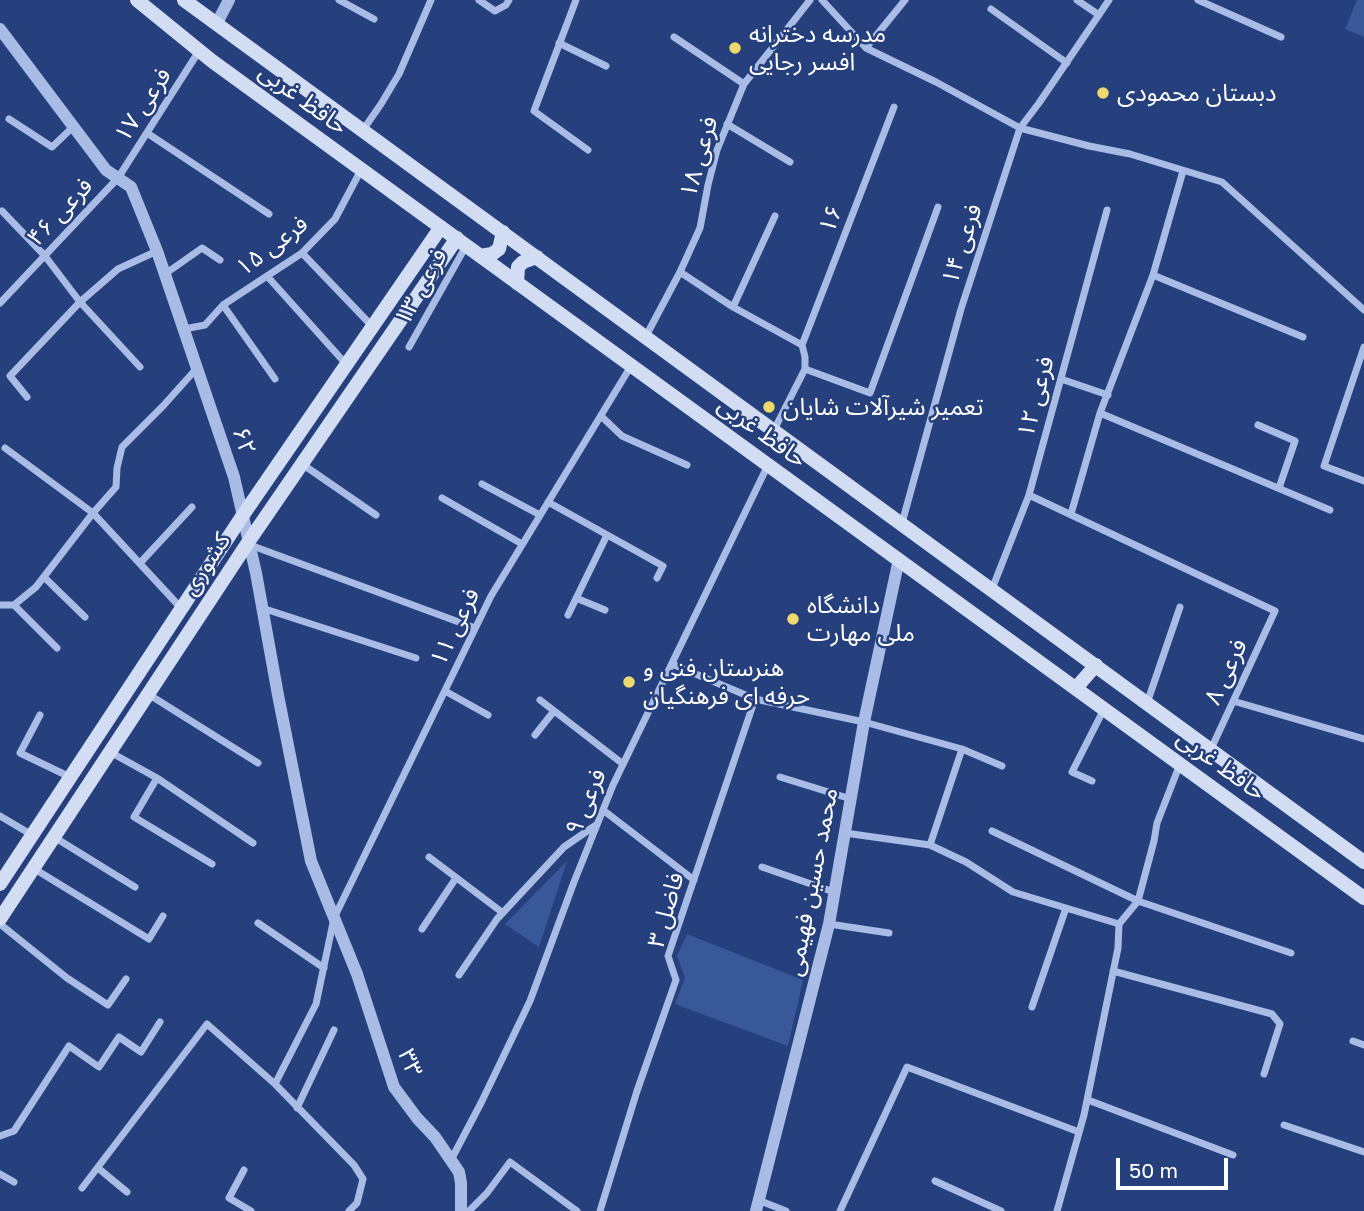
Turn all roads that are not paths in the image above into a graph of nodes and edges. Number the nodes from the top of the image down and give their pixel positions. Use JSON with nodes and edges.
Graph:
{"nodes":[{"id":1,"x":137,"y":0,"type":"edge"},
{"id":2,"x":184,"y":0,"type":"edge"},
{"id":3,"x":229,"y":0,"type":"edge"},
{"id":4,"x":339,"y":0,"type":"edge"},
{"id":5,"x":431,"y":0,"type":"edge"},
{"id":6,"x":479,"y":0,"type":"edge"},
{"id":7,"x":509,"y":0,"type":"edge"},
{"id":8,"x":576,"y":0,"type":"edge"},
{"id":9,"x":810,"y":0,"type":"edge"},
{"id":10,"x":822,"y":0,"type":"edge"},
{"id":11,"x":905,"y":0,"type":"edge"},
{"id":12,"x":1077,"y":0,"type":"edge"},
{"id":13,"x":1109,"y":0,"type":"edge"},
{"id":14,"x":1198,"y":0,"type":"edge"},
{"id":15,"x":991,"y":9,"type":"dead end"},
{"id":16,"x":1099,"y":15,"type":"junction"},
{"id":17,"x":374,"y":19,"type":"dead end"},
{"id":18,"x":217,"y":23,"type":"junction"},
{"id":19,"x":0,"y":29,"type":"edge"},
{"id":20,"x":674,"y":37,"type":"dead end"},
{"id":21,"x":1280,"y":37,"type":"dead end"},
{"id":22,"x":559,"y":43,"type":"junction"},
{"id":23,"x":866,"y":48,"type":"junction"},
{"id":24,"x":200,"y":51,"type":"junction"},
{"id":25,"x":1066,"y":63,"type":"junction"},
{"id":26,"x":606,"y":66,"type":"dead end"},
{"id":27,"x":744,"y":84,"type":"junction"},
{"id":28,"x":894,"y":107,"type":"dead end"},
{"id":29,"x":9,"y":119,"type":"dead end"},
{"id":30,"x":727,"y":124,"type":"junction"},
{"id":31,"x":74,"y":127,"type":"junction"},
{"id":32,"x":1020,"y":128,"type":"junction"},
{"id":33,"x":363,"y":130,"type":"junction"},
{"id":34,"x":147,"y":133,"type":"junction"},
{"id":35,"x":588,"y":150,"type":"dead end"},
{"id":36,"x":790,"y":162,"type":"dead end"},
{"id":37,"x":361,"y":170,"type":"junction"},
{"id":38,"x":1183,"y":171,"type":"junction"},
{"id":39,"x":118,"y":178,"type":"junction"},
{"id":40,"x":938,"y":207,"type":"dead end"},
{"id":41,"x":1107,"y":210,"type":"dead end"},
{"id":42,"x":2,"y":211,"type":"edge"},
{"id":43,"x":269,"y":215,"type":"dead end"},
{"id":44,"x":775,"y":216,"type":"dead end"},
{"id":45,"x":441,"y":227,"type":"junction"},
{"id":46,"x":503,"y":232,"type":"junction"},
{"id":47,"x":462,"y":242,"type":"junction"},
{"id":48,"x":157,"y":251,"type":"junction"},
{"id":49,"x":302,"y":253,"type":"junction"},
{"id":50,"x":45,"y":256,"type":"junction"},
{"id":51,"x":480,"y":256,"type":"junction"},
{"id":52,"x":537,"y":257,"type":"junction"},
{"id":53,"x":220,"y":260,"type":"dead end"},
{"id":54,"x":680,"y":272,"type":"junction"},
{"id":55,"x":165,"y":274,"type":"junction"},
{"id":56,"x":1153,"y":275,"type":"junction"},
{"id":57,"x":267,"y":276,"type":"junction"},
{"id":58,"x":517,"y":283,"type":"junction"},
{"id":59,"x":80,"y":302,"type":"junction"},
{"id":60,"x":0,"y":303,"type":"edge"},
{"id":61,"x":223,"y":305,"type":"junction"},
{"id":62,"x":733,"y":307,"type":"junction"},
{"id":63,"x":1364,"y":310,"type":"edge"},
{"id":64,"x":373,"y":326,"type":"junction"},
{"id":65,"x":184,"y":329,"type":"junction"},
{"id":66,"x":646,"y":336,"type":"junction"},
{"id":67,"x":1303,"y":337,"type":"dead end"},
{"id":68,"x":802,"y":345,"type":"junction"},
{"id":69,"x":409,"y":347,"type":"dead end"},
{"id":70,"x":1364,"y":347,"type":"edge"},
{"id":71,"x":346,"y":364,"type":"junction"},
{"id":72,"x":632,"y":366,"type":"junction"},
{"id":73,"x":140,"y":367,"type":"dead end"},
{"id":74,"x":197,"y":368,"type":"junction"},
{"id":75,"x":805,"y":369,"type":"junction"},
{"id":76,"x":275,"y":379,"type":"dead end"},
{"id":77,"x":1061,"y":379,"type":"junction"},
{"id":78,"x":1108,"y":395,"type":"junction"},
{"id":79,"x":27,"y":397,"type":"dead end"},
{"id":80,"x":1100,"y":413,"type":"junction"},
{"id":81,"x":601,"y":416,"type":"junction"},
{"id":82,"x":1258,"y":425,"type":"dead end"},
{"id":83,"x":774,"y":430,"type":"junction"},
{"id":84,"x":5,"y":448,"type":"dead end"},
{"id":85,"x":302,"y":464,"type":"junction"},
{"id":86,"x":768,"y":464,"type":"junction"},
{"id":87,"x":687,"y":465,"type":"dead end"},
{"id":88,"x":1364,"y":481,"type":"edge"},
{"id":89,"x":482,"y":484,"type":"dead end"},
{"id":90,"x":1279,"y":488,"type":"junction"},
{"id":91,"x":1029,"y":495,"type":"junction"},
{"id":92,"x":442,"y":498,"type":"dead end"},
{"id":93,"x":548,"y":502,"type":"junction"},
{"id":94,"x":192,"y":507,"type":"dead end"},
{"id":95,"x":1330,"y":510,"type":"dead end"},
{"id":96,"x":93,"y":513,"type":"junction"},
{"id":97,"x":1071,"y":514,"type":"junction"},
{"id":98,"x":243,"y":515,"type":"junction"},
{"id":99,"x":376,"y":515,"type":"dead end"},
{"id":100,"x":540,"y":515,"type":"junction"},
{"id":101,"x":902,"y":523,"type":"junction"},
{"id":102,"x":607,"y":535,"type":"junction"},
{"id":103,"x":249,"y":543,"type":"junction"},
{"id":104,"x":522,"y":544,"type":"junction"},
{"id":105,"x":899,"y":559,"type":"junction"},
{"id":106,"x":140,"y":563,"type":"junction"},
{"id":107,"x":44,"y":577,"type":"junction"},
{"id":108,"x":657,"y":578,"type":"dead end"},
{"id":109,"x":992,"y":589,"type":"junction"},
{"id":110,"x":576,"y":598,"type":"junction"},
{"id":111,"x":0,"y":605,"type":"edge"},
{"id":112,"x":14,"y":605,"type":"junction"},
{"id":113,"x":1180,"y":607,"type":"dead end"},
{"id":114,"x":181,"y":608,"type":"junction"},
{"id":115,"x":262,"y":608,"type":"junction"},
{"id":116,"x":605,"y":610,"type":"dead end"},
{"id":117,"x":568,"y":615,"type":"dead end"},
{"id":118,"x":85,"y":617,"type":"dead end"},
{"id":119,"x":475,"y":628,"type":"junction"},
{"id":120,"x":57,"y":648,"type":"dead end"},
{"id":121,"x":416,"y":659,"type":"dead end"},
{"id":122,"x":672,"y":664,"type":"junction"},
{"id":123,"x":1096,"y":665,"type":"junction"},
{"id":124,"x":1076,"y":688,"type":"junction"},
{"id":125,"x":445,"y":691,"type":"junction"},
{"id":126,"x":148,"y":694,"type":"junction"},
{"id":127,"x":755,"y":699,"type":"junction"},
{"id":128,"x":540,"y":700,"type":"dead end"},
{"id":129,"x":1233,"y":701,"type":"junction"},
{"id":130,"x":1147,"y":703,"type":"junction"},
{"id":131,"x":1104,"y":708,"type":"junction"},
{"id":132,"x":554,"y":711,"type":"junction"},
{"id":133,"x":40,"y":715,"type":"dead end"},
{"id":134,"x":488,"y":716,"type":"dead end"},
{"id":135,"x":864,"y":722,"type":"junction"},
{"id":136,"x":535,"y":734,"type":"dead end"},
{"id":137,"x":1364,"y":739,"type":"edge"},
{"id":138,"x":962,"y":749,"type":"junction"},
{"id":139,"x":1211,"y":749,"type":"junction"},
{"id":140,"x":110,"y":752,"type":"junction"},
{"id":141,"x":258,"y":763,"type":"dead end"},
{"id":142,"x":1180,"y":763,"type":"junction"},
{"id":143,"x":624,"y":764,"type":"junction"},
{"id":144,"x":1002,"y":766,"type":"dead end"},
{"id":145,"x":70,"y":777,"type":"junction"},
{"id":146,"x":780,"y":777,"type":"dead end"},
{"id":147,"x":158,"y":778,"type":"junction"},
{"id":148,"x":1092,"y":781,"type":"dead end"},
{"id":149,"x":850,"y":799,"type":"junction"},
{"id":150,"x":603,"y":810,"type":"junction"},
{"id":151,"x":0,"y":816,"type":"edge"},
{"id":152,"x":597,"y":824,"type":"junction"},
{"id":153,"x":992,"y":831,"type":"dead end"},
{"id":154,"x":845,"y":833,"type":"junction"},
{"id":155,"x":32,"y":835,"type":"junction"},
{"id":156,"x":54,"y":837,"type":"junction"},
{"id":157,"x":253,"y":843,"type":"dead end"},
{"id":158,"x":930,"y":845,"type":"junction"},
{"id":159,"x":429,"y":857,"type":"dead end"},
{"id":160,"x":1364,"y":862,"type":"edge"},
{"id":161,"x":212,"y":864,"type":"dead end"},
{"id":162,"x":762,"y":867,"type":"dead end"},
{"id":163,"x":33,"y":868,"type":"junction"},
{"id":164,"x":456,"y":878,"type":"junction"},
{"id":165,"x":694,"y":880,"type":"junction"},
{"id":166,"x":0,"y":884,"type":"edge"},
{"id":167,"x":135,"y":887,"type":"dead end"},
{"id":168,"x":834,"y":892,"type":"junction"},
{"id":169,"x":1364,"y":898,"type":"edge"},
{"id":170,"x":1138,"y":901,"type":"junction"},
{"id":171,"x":1066,"y":908,"type":"junction"},
{"id":172,"x":503,"y":913,"type":"junction"},
{"id":173,"x":163,"y":915,"type":"dead end"},
{"id":174,"x":334,"y":918,"type":"junction"},
{"id":175,"x":0,"y":921,"type":"edge"},
{"id":176,"x":258,"y":923,"type":"dead end"},
{"id":177,"x":828,"y":924,"type":"junction"},
{"id":178,"x":1119,"y":924,"type":"junction"},
{"id":179,"x":422,"y":929,"type":"dead end"},
{"id":180,"x":888,"y":933,"type":"dead end"},
{"id":181,"x":1291,"y":953,"type":"dead end"},
{"id":182,"x":324,"y":968,"type":"junction"},
{"id":183,"x":1114,"y":971,"type":"junction"},
{"id":184,"x":459,"y":975,"type":"dead end"},
{"id":185,"x":126,"y":979,"type":"dead end"},
{"id":186,"x":1032,"y":1007,"type":"dead end"},
{"id":187,"x":160,"y":1022,"type":"dead end"},
{"id":188,"x":334,"y":1030,"type":"dead end"},
{"id":189,"x":1353,"y":1041,"type":"dead end"},
{"id":190,"x":1364,"y":1045,"type":"edge"},
{"id":191,"x":1264,"y":1074,"type":"dead end"},
{"id":192,"x":275,"y":1084,"type":"junction"},
{"id":193,"x":1088,"y":1100,"type":"junction"},
{"id":194,"x":297,"y":1108,"type":"junction"},
{"id":195,"x":1284,"y":1125,"type":"dead end"},
{"id":196,"x":1079,"y":1132,"type":"junction"},
{"id":197,"x":0,"y":1136,"type":"edge"},
{"id":198,"x":1364,"y":1152,"type":"edge"},
{"id":199,"x":1233,"y":1155,"type":"dead end"},
{"id":200,"x":451,"y":1160,"type":"junction"},
{"id":201,"x":98,"y":1168,"type":"junction"},
{"id":202,"x":244,"y":1170,"type":"dead end"},
{"id":203,"x":0,"y":1174,"type":"edge"},
{"id":204,"x":935,"y":1181,"type":"dead end"},
{"id":205,"x":14,"y":1182,"type":"dead end"},
{"id":206,"x":82,"y":1188,"type":"dead end"},
{"id":207,"x":127,"y":1192,"type":"dead end"},
{"id":208,"x":757,"y":1205,"type":"edge"},
{"id":209,"x":251,"y":1211,"type":"edge"},
{"id":210,"x":349,"y":1211,"type":"edge"},
{"id":211,"x":461,"y":1211,"type":"edge"},
{"id":212,"x":469,"y":1211,"type":"edge"},
{"id":213,"x":577,"y":1211,"type":"edge"},
{"id":214,"x":600,"y":1211,"type":"edge"},
{"id":215,"x":786,"y":1211,"type":"edge"},
{"id":216,"x":839,"y":1211,"type":"edge"},
{"id":217,"x":1001,"y":1211,"type":"edge"},
{"id":218,"x":1057,"y":1211,"type":"edge"}],
"edges":[{"from":1,"to":24,"type":"main road","name":"حافظ غربی"},
{"from":2,"to":18,"type":"main road","name":"حافظ غربی"},
{"from":3,"to":18,"type":"street"},
{"from":4,"to":17,"type":"street"},
{"from":5,"to":33,"type":"street"},
{"from":6,"to":7,"type":"street"},
{"from":8,"to":22,"type":"street"},
{"from":9,"to":27,"type":"street","name":"فرعی ۱۸"},
{"from":10,"to":23,"type":"street"},
{"from":11,"to":23,"type":"street"},
{"from":12,"to":16,"type":"street"},
{"from":13,"to":16,"type":"street","name":"فرعی ۱۴"},
{"from":14,"to":21,"type":"street"},
{"from":15,"to":25,"type":"street"},
{"from":16,"to":25,"type":"street","name":"فرعی ۱۴"},
{"from":18,"to":33,"type":"main road","name":"حافظ غربی"},
{"from":19,"to":31,"type":"street","name":"۶۲"},
{"from":20,"to":27,"type":"street"},
{"from":22,"to":26,"type":"street"},
{"from":22,"to":35,"type":"street"},
{"from":23,"to":32,"type":"street"},
{"from":24,"to":34,"type":"street","name":"فرعی ۱۷"},
{"from":24,"to":37,"type":"main road","name":"حافظ غربی"},
{"from":25,"to":32,"type":"street","name":"فرعی ۱۴"},
{"from":27,"to":30,"type":"street","name":"فرعی ۱۸"},
{"from":28,"to":68,"type":"street","name":"۱۶"},
{"from":29,"to":31,"type":"street"},
{"from":30,"to":36,"type":"street"},
{"from":30,"to":54,"type":"street","name":"فرعی ۱۸"},
{"from":31,"to":39,"type":"street","name":"۶۲"},
{"from":32,"to":38,"type":"street"},
{"from":32,"to":101,"type":"street","name":"فرعی ۱۴"},
{"from":33,"to":46,"type":"main road","name":"حافظ غربی"},
{"from":34,"to":39,"type":"street","name":"فرعی ۱۷"},
{"from":34,"to":43,"type":"street"},
{"from":37,"to":45,"type":"main road","name":"حافظ غربی"},
{"from":37,"to":49,"type":"street","name":"فرعی ۱۵"},
{"from":38,"to":56,"type":"street"},
{"from":38,"to":63,"type":"street"},
{"from":39,"to":48,"type":"street","name":"۶۲"},
{"from":39,"to":50,"type":"street","name":"فرعی ۴۶"},
{"from":40,"to":75,"type":"street"},
{"from":41,"to":77,"type":"street","name":"فرعی ۱۲"},
{"from":42,"to":50,"type":"street"},
{"from":44,"to":62,"type":"street"},
{"from":45,"to":47,"type":"main road","name":"حافظ غربی"},
{"from":45,"to":64,"type":"main road","name":"کشوری"},
{"from":46,"to":51,"type":"main road"},
{"from":46,"to":52,"type":"main road","name":"حافظ غربی"},
{"from":47,"to":51,"type":"main road","name":"حافظ غربی"},
{"from":47,"to":69,"type":"street","name":"فرعی ۱۳"},
{"from":47,"to":85,"type":"main road","name":"کشوری"},
{"from":48,"to":55,"type":"street","name":"۶۲"},
{"from":48,"to":59,"type":"street"},
{"from":49,"to":57,"type":"street","name":"فرعی ۱۵"},
{"from":49,"to":64,"type":"street"},
{"from":50,"to":59,"type":"street"},
{"from":50,"to":60,"type":"street","name":"فرعی ۴۶"},
{"from":51,"to":58,"type":"main road","name":"حافظ غربی"},
{"from":52,"to":58,"type":"main road"},
{"from":52,"to":66,"type":"main road","name":"حافظ غربی"},
{"from":53,"to":55,"type":"street"},
{"from":54,"to":62,"type":"street"},
{"from":54,"to":66,"type":"street","name":"فرعی ۱۸"},
{"from":55,"to":65,"type":"street","name":"۶۲"},
{"from":56,"to":67,"type":"street"},
{"from":56,"to":78,"type":"street"},
{"from":57,"to":61,"type":"street","name":"فرعی ۱۵"},
{"from":57,"to":71,"type":"street"},
{"from":58,"to":72,"type":"main road","name":"حافظ غربی"},
{"from":59,"to":73,"type":"street"},
{"from":59,"to":79,"type":"street"},
{"from":61,"to":65,"type":"street","name":"فرعی ۱۵"},
{"from":61,"to":76,"type":"street"},
{"from":62,"to":68,"type":"street"},
{"from":64,"to":71,"type":"main road","name":"کشوری"},
{"from":65,"to":74,"type":"street","name":"۶۲"},
{"from":66,"to":83,"type":"main road","name":"حافظ غربی"},
{"from":68,"to":75,"type":"street"},
{"from":70,"to":88,"type":"street"},
{"from":71,"to":98,"type":"main road","name":"کشوری"},
{"from":72,"to":81,"type":"street","name":"فرعی ۱۱"},
{"from":72,"to":86,"type":"main road","name":"حافظ غربی"},
{"from":74,"to":96,"type":"street"},
{"from":74,"to":98,"type":"street","name":"۶۲"},
{"from":75,"to":83,"type":"street"},
{"from":77,"to":78,"type":"street"},
{"from":77,"to":91,"type":"street","name":"فرعی ۱۲"},
{"from":78,"to":80,"type":"street"},
{"from":80,"to":90,"type":"street"},
{"from":80,"to":97,"type":"street"},
{"from":81,"to":87,"type":"street"},
{"from":81,"to":93,"type":"street","name":"فرعی ۱۱"},
{"from":82,"to":90,"type":"street"},
{"from":83,"to":101,"type":"main road","name":"حافظ غربی"},
{"from":84,"to":96,"type":"street"},
{"from":85,"to":99,"type":"street"},
{"from":85,"to":103,"type":"main road","name":"کشوری"},
{"from":86,"to":105,"type":"main road","name":"حافظ غربی"},
{"from":86,"to":122,"type":"street","name":"فرعی ۹"},
{"from":89,"to":100,"type":"street"},
{"from":90,"to":95,"type":"street"},
{"from":91,"to":97,"type":"street"},
{"from":91,"to":109,"type":"street","name":"فرعی ۱۲"},
{"from":92,"to":104,"type":"street"},
{"from":93,"to":100,"type":"street","name":"فرعی ۱۱"},
{"from":93,"to":102,"type":"street"},
{"from":94,"to":106,"type":"street"},
{"from":96,"to":106,"type":"street"},
{"from":96,"to":107,"type":"street"},
{"from":97,"to":129,"type":"street","name":"فرعی ۸"},
{"from":98,"to":103,"type":"street","name":"۶۲"},
{"from":98,"to":114,"type":"main road","name":"کشوری"},
{"from":100,"to":104,"type":"street","name":"فرعی ۱۱"},
{"from":101,"to":109,"type":"main road","name":"حافظ غربی"},
{"from":102,"to":108,"type":"street"},
{"from":102,"to":110,"type":"street"},
{"from":103,"to":115,"type":"street","name":"۶۲"},
{"from":103,"to":119,"type":"street"},
{"from":103,"to":126,"type":"main road","name":"کشوری"},
{"from":104,"to":119,"type":"street","name":"فرعی ۱۱"},
{"from":105,"to":124,"type":"main road","name":"حافظ غربی"},
{"from":105,"to":135,"type":"street","name":"محمد حسین فهیمی"},
{"from":106,"to":114,"type":"street"},
{"from":107,"to":112,"type":"street"},
{"from":107,"to":118,"type":"street"},
{"from":109,"to":123,"type":"main road","name":"حافظ غربی"},
{"from":110,"to":116,"type":"street"},
{"from":110,"to":117,"type":"street"},
{"from":111,"to":112,"type":"street"},
{"from":112,"to":120,"type":"street"},
{"from":113,"to":130,"type":"street"},
{"from":114,"to":145,"type":"main road","name":"کشوری"},
{"from":115,"to":121,"type":"street"},
{"from":115,"to":174,"type":"street","name":"۶۲"},
{"from":119,"to":125,"type":"street","name":"فرعی ۱۱"},
{"from":122,"to":127,"type":"street"},
{"from":122,"to":143,"type":"street","name":"فرعی ۹"},
{"from":123,"to":124,"type":"main road"},
{"from":123,"to":130,"type":"main road","name":"حافظ غربی"},
{"from":124,"to":131,"type":"main road","name":"حافظ غربی"},
{"from":125,"to":134,"type":"street"},
{"from":125,"to":174,"type":"street","name":"فرعی ۱۱"},
{"from":126,"to":140,"type":"main road","name":"کشوری"},
{"from":126,"to":141,"type":"street"},
{"from":127,"to":135,"type":"street"},
{"from":127,"to":165,"type":"street","name":"فاضل ۳"},
{"from":128,"to":132,"type":"street"},
{"from":129,"to":137,"type":"street"},
{"from":129,"to":139,"type":"street","name":"فرعی ۸"},
{"from":130,"to":139,"type":"main road","name":"حافظ غربی"},
{"from":131,"to":142,"type":"main road","name":"حافظ غربی"},
{"from":131,"to":148,"type":"street"},
{"from":132,"to":136,"type":"street"},
{"from":132,"to":143,"type":"street"},
{"from":133,"to":145,"type":"street"},
{"from":135,"to":138,"type":"street"},
{"from":135,"to":149,"type":"street","name":"محمد حسین فهیمی"},
{"from":138,"to":144,"type":"street"},
{"from":138,"to":158,"type":"street"},
{"from":139,"to":160,"type":"main road","name":"حافظ غربی"},
{"from":140,"to":147,"type":"street"},
{"from":140,"to":156,"type":"main road","name":"کشوری"},
{"from":142,"to":169,"type":"main road","name":"حافظ غربی"},
{"from":142,"to":170,"type":"street"},
{"from":143,"to":150,"type":"street","name":"فرعی ۹"},
{"from":145,"to":155,"type":"main road","name":"کشوری"},
{"from":146,"to":149,"type":"street"},
{"from":147,"to":157,"type":"street"},
{"from":147,"to":161,"type":"street"},
{"from":149,"to":154,"type":"street","name":"محمد حسین فهیمی"},
{"from":150,"to":152,"type":"street","name":"فرعی ۹"},
{"from":150,"to":165,"type":"street"},
{"from":151,"to":155,"type":"street"},
{"from":152,"to":172,"type":"street"},
{"from":152,"to":200,"type":"street","name":"فرعی ۹"},
{"from":153,"to":170,"type":"street"},
{"from":154,"to":158,"type":"street"},
{"from":154,"to":168,"type":"street","name":"محمد حسین فهیمی"},
{"from":155,"to":166,"type":"main road","name":"کشوری"},
{"from":156,"to":163,"type":"main road","name":"کشوری"},
{"from":156,"to":167,"type":"street"},
{"from":158,"to":171,"type":"street"},
{"from":159,"to":164,"type":"street"},
{"from":162,"to":168,"type":"street"},
{"from":163,"to":173,"type":"street"},
{"from":163,"to":175,"type":"main road","name":"کشوری"},
{"from":164,"to":172,"type":"street"},
{"from":164,"to":179,"type":"street"},
{"from":165,"to":214,"type":"street","name":"فاضل ۳"},
{"from":168,"to":177,"type":"street","name":"محمد حسین فهیمی"},
{"from":170,"to":178,"type":"street"},
{"from":170,"to":181,"type":"street"},
{"from":171,"to":178,"type":"street"},
{"from":171,"to":186,"type":"street"},
{"from":172,"to":184,"type":"street"},
{"from":174,"to":182,"type":"street","name":"فرعی ۱۱"},
{"from":174,"to":200,"type":"street","name":"۳۳"},
{"from":175,"to":185,"type":"street"},
{"from":176,"to":182,"type":"street"},
{"from":177,"to":180,"type":"street"},
{"from":177,"to":208,"type":"street","name":"محمد حسین فهیمی"},
{"from":178,"to":183,"type":"street"},
{"from":182,"to":192,"type":"street","name":"فرعی ۱۱"},
{"from":183,"to":191,"type":"street"},
{"from":183,"to":193,"type":"street"},
{"from":187,"to":197,"type":"street"},
{"from":188,"to":194,"type":"street"},
{"from":189,"to":190,"type":"street"},
{"from":192,"to":194,"type":"street"},
{"from":192,"to":201,"type":"street"},
{"from":193,"to":196,"type":"street"},
{"from":193,"to":199,"type":"street"},
{"from":194,"to":210,"type":"street"},
{"from":195,"to":198,"type":"street"},
{"from":196,"to":216,"type":"street"},
{"from":196,"to":218,"type":"street"},
{"from":200,"to":211,"type":"street","name":"۳۳"},
{"from":201,"to":206,"type":"street"},
{"from":201,"to":207,"type":"street"},
{"from":202,"to":209,"type":"street"},
{"from":203,"to":205,"type":"street"},
{"from":204,"to":217,"type":"street"},
{"from":208,"to":215,"type":"street"},
{"from":212,"to":213,"type":"street"}]}
